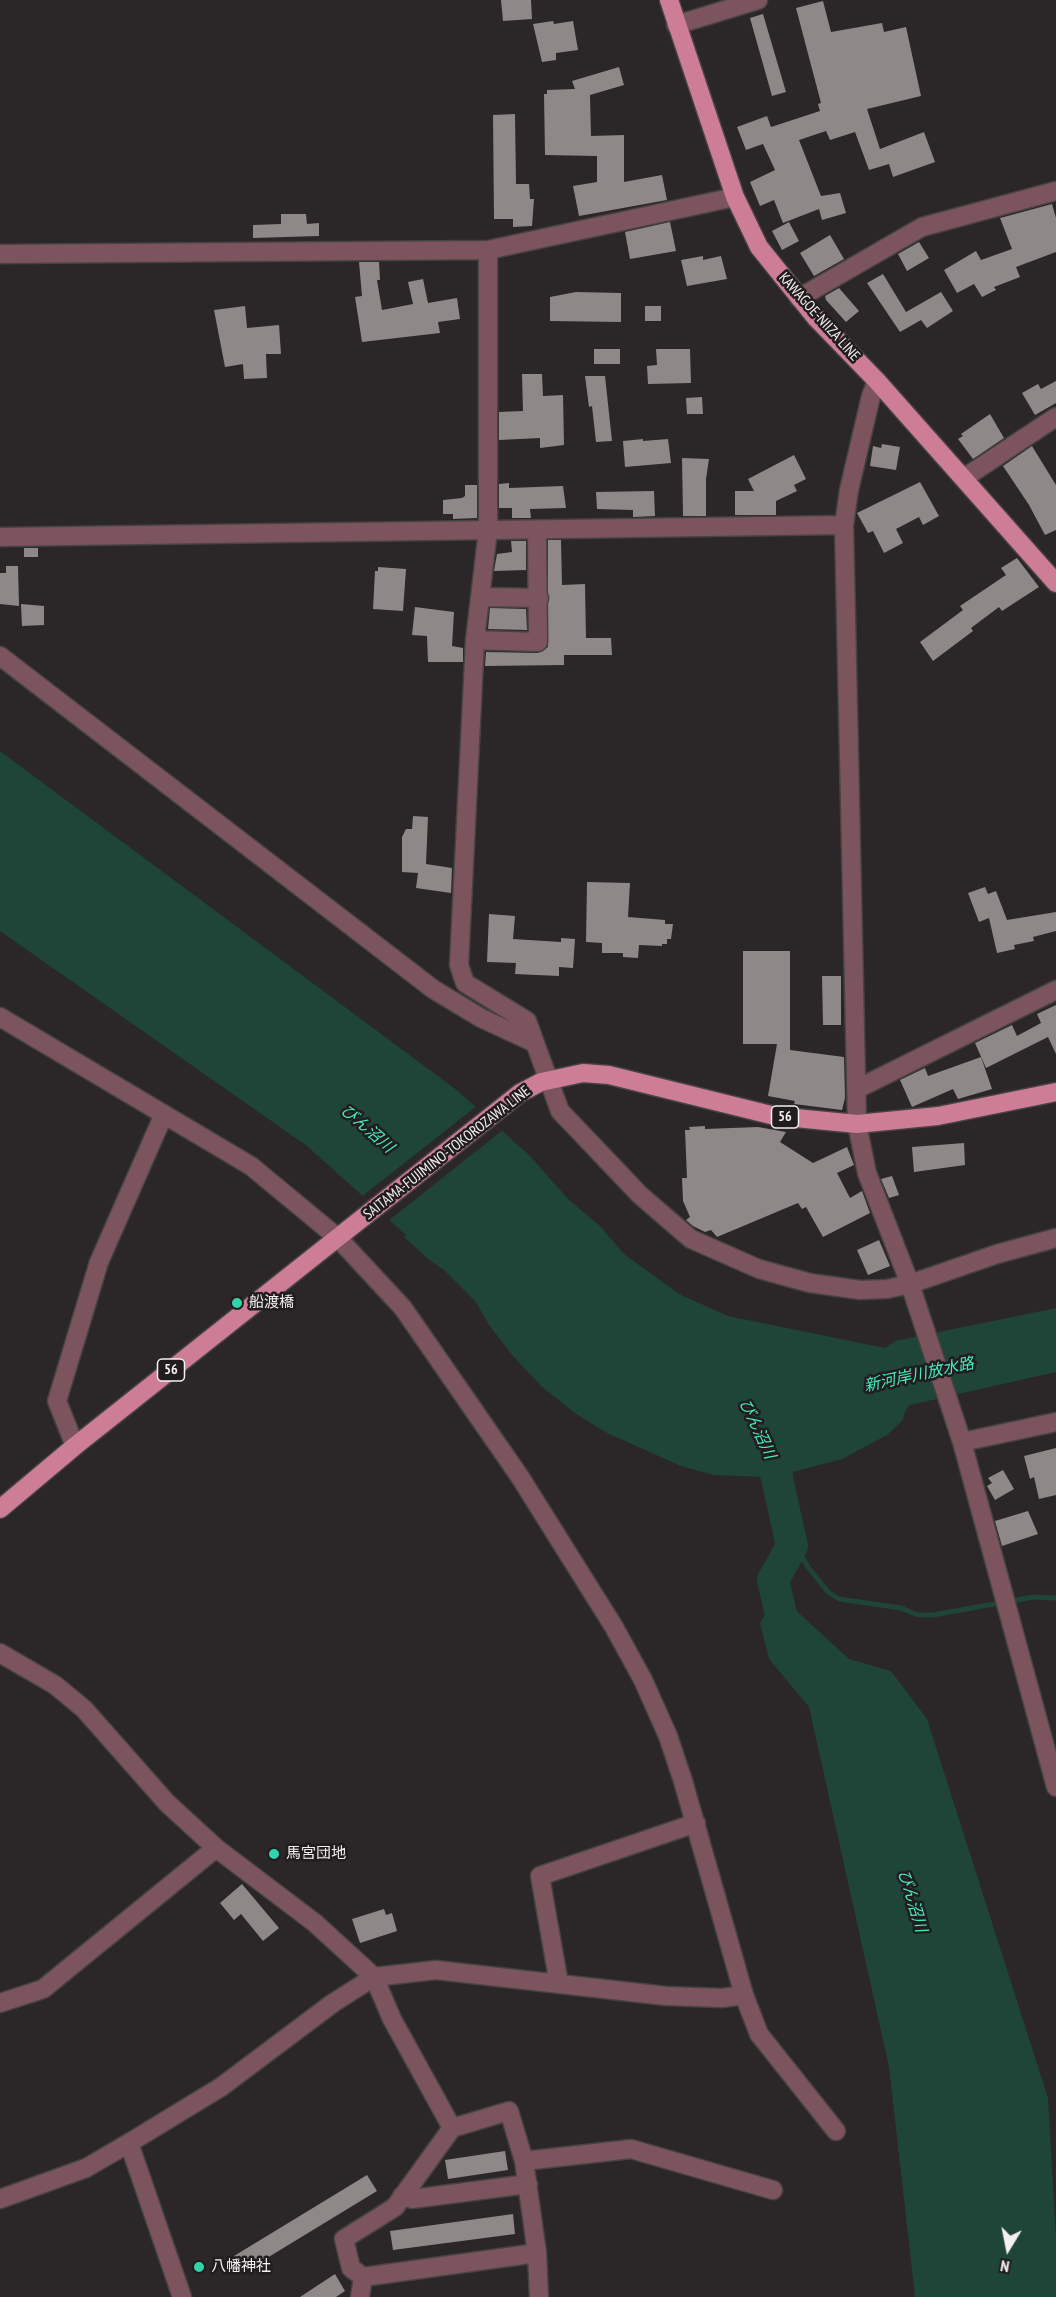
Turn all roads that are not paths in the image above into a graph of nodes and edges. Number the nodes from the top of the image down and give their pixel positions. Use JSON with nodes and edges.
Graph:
{"nodes":[{"id":1,"x":669,"y":0,"type":"edge"},
{"id":2,"x":758,"y":0,"type":"edge"},
{"id":3,"x":676,"y":25,"type":"junction"},
{"id":4,"x":1056,"y":191,"type":"edge"},
{"id":5,"x":735,"y":197,"type":"junction"},
{"id":6,"x":488,"y":250,"type":"junction"},
{"id":7,"x":0,"y":254,"type":"edge"},
{"id":8,"x":799,"y":298,"type":"junction"},
{"id":9,"x":877,"y":381,"type":"junction"},
{"id":10,"x":1056,"y":417,"type":"edge"},
{"id":11,"x":964,"y":478,"type":"junction"},
{"id":12,"x":844,"y":525,"type":"junction"},
{"id":13,"x":488,"y":530,"type":"junction"},
{"id":14,"x":537,"y":530,"type":"junction"},
{"id":15,"x":0,"y":537,"type":"edge"},
{"id":16,"x":1056,"y":583,"type":"edge"},
{"id":17,"x":482,"y":597,"type":"junction"},
{"id":18,"x":539,"y":598,"type":"junction"},
{"id":19,"x":475,"y":640,"type":"junction"},
{"id":20,"x":0,"y":656,"type":"edge"},
{"id":21,"x":1056,"y":990,"type":"edge"},
{"id":22,"x":0,"y":1017,"type":"edge"},
{"id":23,"x":535,"y":1043,"type":"junction"},
{"id":24,"x":550,"y":1080,"type":"junction"},
{"id":25,"x":857,"y":1089,"type":"junction"},
{"id":26,"x":1056,"y":1092,"type":"edge"},
{"id":27,"x":164,"y":1114,"type":"junction"},
{"id":28,"x":857,"y":1124,"type":"junction"},
{"id":29,"x":341,"y":1235,"type":"junction"},
{"id":30,"x":1056,"y":1238,"type":"edge"},
{"id":31,"x":910,"y":1284,"type":"junction"},
{"id":32,"x":1056,"y":1422,"type":"edge"},
{"id":33,"x":959,"y":1436,"type":"junction"},
{"id":34,"x":75,"y":1446,"type":"junction"},
{"id":35,"x":0,"y":1509,"type":"edge"},
{"id":36,"x":0,"y":1653,"type":"edge"},
{"id":37,"x":1056,"y":1786,"type":"edge"},
{"id":38,"x":696,"y":1823,"type":"junction"},
{"id":39,"x":216,"y":1848,"type":"junction"},
{"id":40,"x":374,"y":1977,"type":"junction"},
{"id":41,"x":560,"y":1984,"type":"junction"},
{"id":42,"x":744,"y":1995,"type":"junction"},
{"id":43,"x":0,"y":2003,"type":"edge"},
{"id":44,"x":452,"y":2128,"type":"junction"},
{"id":45,"x":836,"y":2131,"type":"dead end"},
{"id":46,"x":129,"y":2143,"type":"junction"},
{"id":47,"x":524,"y":2161,"type":"junction"},
{"id":48,"x":528,"y":2184,"type":"junction"},
{"id":49,"x":773,"y":2190,"type":"dead end"},
{"id":50,"x":402,"y":2196,"type":"junction"},
{"id":51,"x":0,"y":2199,"type":"edge"},
{"id":52,"x":537,"y":2253,"type":"junction"},
{"id":53,"x":363,"y":2277,"type":"junction"},
{"id":54,"x":182,"y":2297,"type":"edge"},
{"id":55,"x":360,"y":2297,"type":"edge"},
{"id":56,"x":539,"y":2297,"type":"edge"}],
"edges":[{"from":1,"to":3,"type":"main road","name":"KAWAGOE-NIIZA LINE"},
{"from":2,"to":3,"type":"street"},
{"from":3,"to":5,"type":"main road","name":"KAWAGOE-NIIZA LINE"},
{"from":4,"to":8,"type":"street"},
{"from":5,"to":6,"type":"street"},
{"from":5,"to":8,"type":"main road","name":"KAWAGOE-NIIZA LINE"},
{"from":6,"to":7,"type":"street"},
{"from":6,"to":13,"type":"street"},
{"from":8,"to":9,"type":"main road","name":"KAWAGOE-NIIZA LINE"},
{"from":9,"to":11,"type":"main road","name":"KAWAGOE-NIIZA LINE"},
{"from":9,"to":12,"type":"street"},
{"from":10,"to":11,"type":"street"},
{"from":11,"to":16,"type":"main road","name":"KAWAGOE-NIIZA LINE"},
{"from":12,"to":14,"type":"street"},
{"from":12,"to":25,"type":"street"},
{"from":13,"to":14,"type":"street"},
{"from":13,"to":15,"type":"street"},
{"from":13,"to":17,"type":"street"},
{"from":14,"to":18,"type":"street"},
{"from":17,"to":18,"type":"street"},
{"from":17,"to":19,"type":"street"},
{"from":18,"to":19,"type":"street"},
{"from":19,"to":23,"type":"street"},
{"from":20,"to":23,"type":"street"},
{"from":21,"to":25,"type":"street"},
{"from":22,"to":27,"type":"street"},
{"from":23,"to":24,"type":"street"},
{"from":24,"to":28,"type":"main road","name":"SAITAMA-FUJIMINO-TOKOROZAWA LINE","number":"56"},
{"from":24,"to":29,"type":"main road","name":"SAITAMA-FUJIMINO-TOKOROZAWA LINE","number":"56"},
{"from":24,"to":31,"type":"street"},
{"from":25,"to":28,"type":"street"},
{"from":26,"to":28,"type":"main road","name":"SAITAMA-FUJIMINO-TOKOROZAWA LINE","number":"56"},
{"from":27,"to":29,"type":"street"},
{"from":27,"to":34,"type":"street"},
{"from":28,"to":31,"type":"street"},
{"from":29,"to":34,"type":"main road","name":"SAITAMA-FUJIMINO-TOKOROZAWA LINE","number":"56"},
{"from":29,"to":38,"type":"street"},
{"from":30,"to":31,"type":"street"},
{"from":31,"to":33,"type":"street"},
{"from":32,"to":33,"type":"street"},
{"from":33,"to":37,"type":"street"},
{"from":34,"to":35,"type":"main road","name":"SAITAMA-FUJIMINO-TOKOROZAWA LINE","number":"56"},
{"from":36,"to":39,"type":"street"},
{"from":38,"to":41,"type":"street"},
{"from":38,"to":42,"type":"street"},
{"from":39,"to":40,"type":"street"},
{"from":39,"to":43,"type":"street"},
{"from":40,"to":41,"type":"street"},
{"from":40,"to":44,"type":"street"},
{"from":40,"to":46,"type":"street"},
{"from":41,"to":42,"type":"street"},
{"from":42,"to":45,"type":"street"},
{"from":44,"to":47,"type":"street"},
{"from":44,"to":50,"type":"street"},
{"from":46,"to":51,"type":"street"},
{"from":46,"to":54,"type":"street"},
{"from":47,"to":48,"type":"street"},
{"from":47,"to":49,"type":"street"},
{"from":48,"to":50,"type":"street"},
{"from":48,"to":52,"type":"street"},
{"from":50,"to":53,"type":"street"},
{"from":52,"to":53,"type":"street"},
{"from":52,"to":56,"type":"street"},
{"from":53,"to":55,"type":"street"}]}
